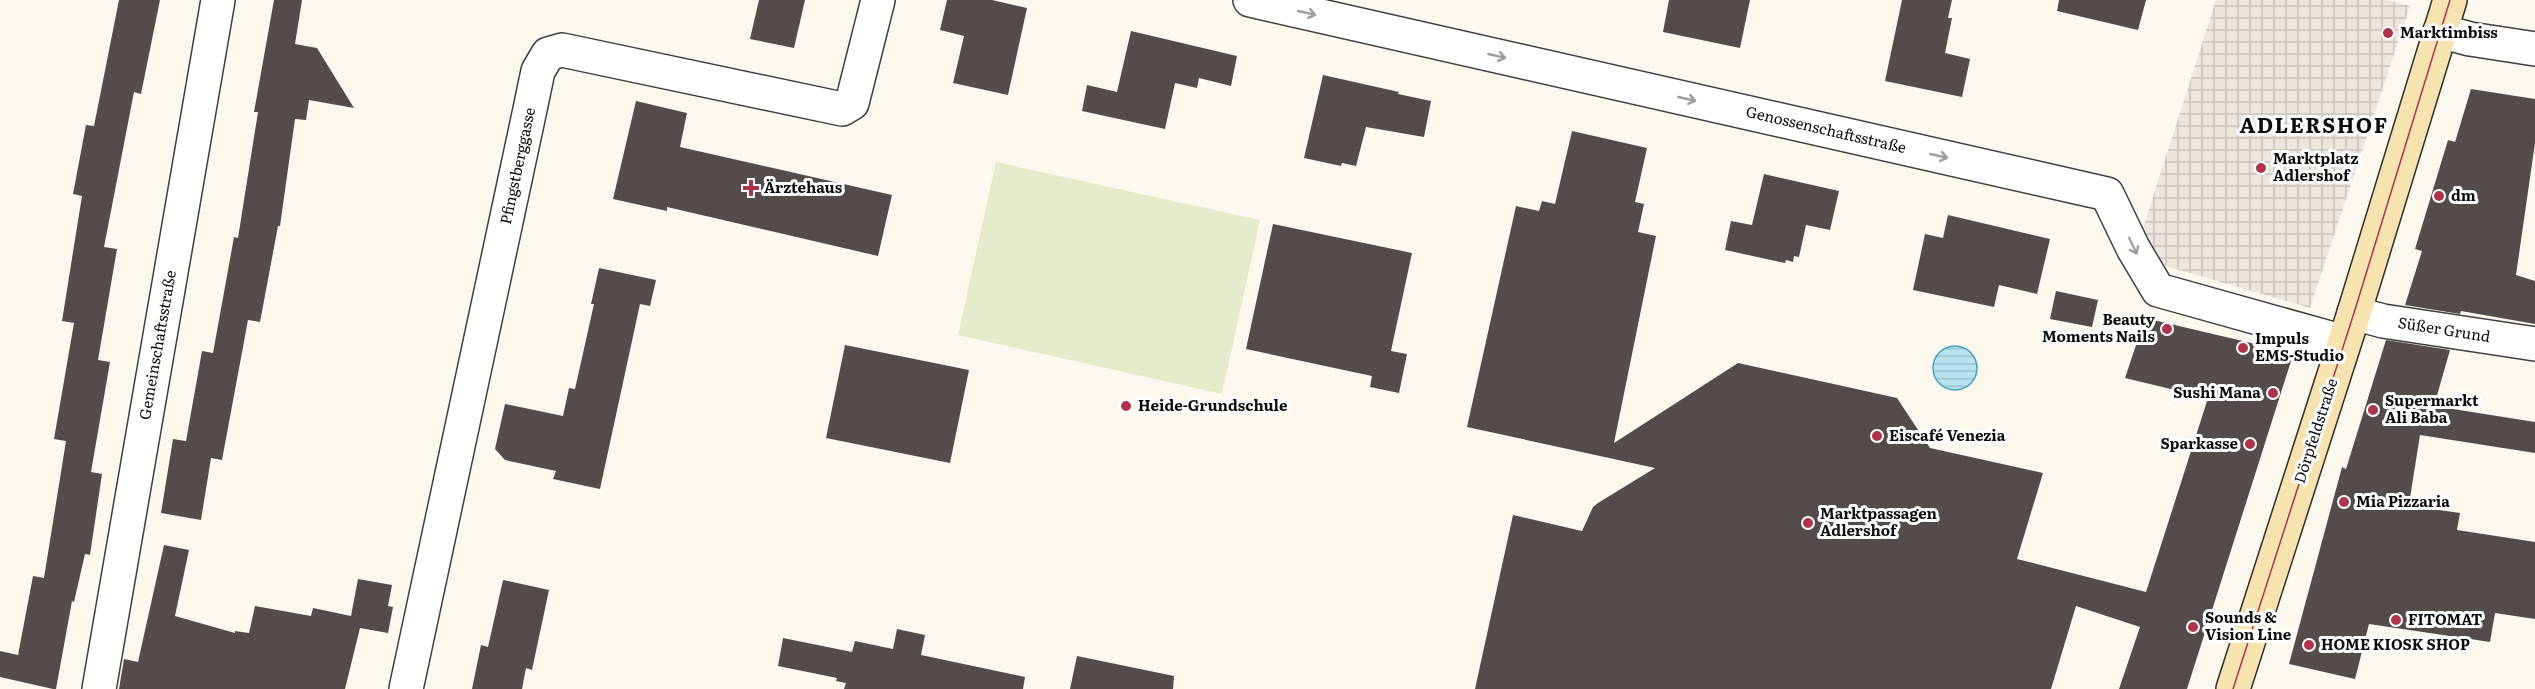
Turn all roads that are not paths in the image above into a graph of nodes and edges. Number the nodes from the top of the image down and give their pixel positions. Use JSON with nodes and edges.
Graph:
{"nodes":[{"id":1,"x":218,"y":0,"type":"edge"},
{"id":2,"x":878,"y":0,"type":"edge"},
{"id":3,"x":1250,"y":0,"type":"edge"},
{"id":4,"x":2450,"y":0,"type":"edge"},
{"id":5,"x":2440,"y":31,"type":"junction"},
{"id":6,"x":2535,"y":50,"type":"edge"},
{"id":7,"x":2349,"y":327,"type":"junction"},
{"id":8,"x":2535,"y":344,"type":"edge"},
{"id":9,"x":99,"y":689,"type":"edge"},
{"id":10,"x":406,"y":689,"type":"edge"},
{"id":11,"x":2234,"y":689,"type":"edge"}],
"edges":[{"from":1,"to":9,"type":"street","name":"Gemeinschaftsstraße"},
{"from":2,"to":10,"type":"street","name":"Pfingstberggasse"},
{"from":3,"to":7,"type":"street","name":"Genossenschaftsstraße","one_way":true},
{"from":4,"to":5,"type":"street","name":"Dörpfeldstraße"},
{"from":5,"to":6,"type":"street"},
{"from":5,"to":7,"type":"street","name":"Dörpfeldstraße"},
{"from":7,"to":8,"type":"street","name":"Süßer Grund"},
{"from":7,"to":11,"type":"street","name":"Dörpfeldstraße"}]}
